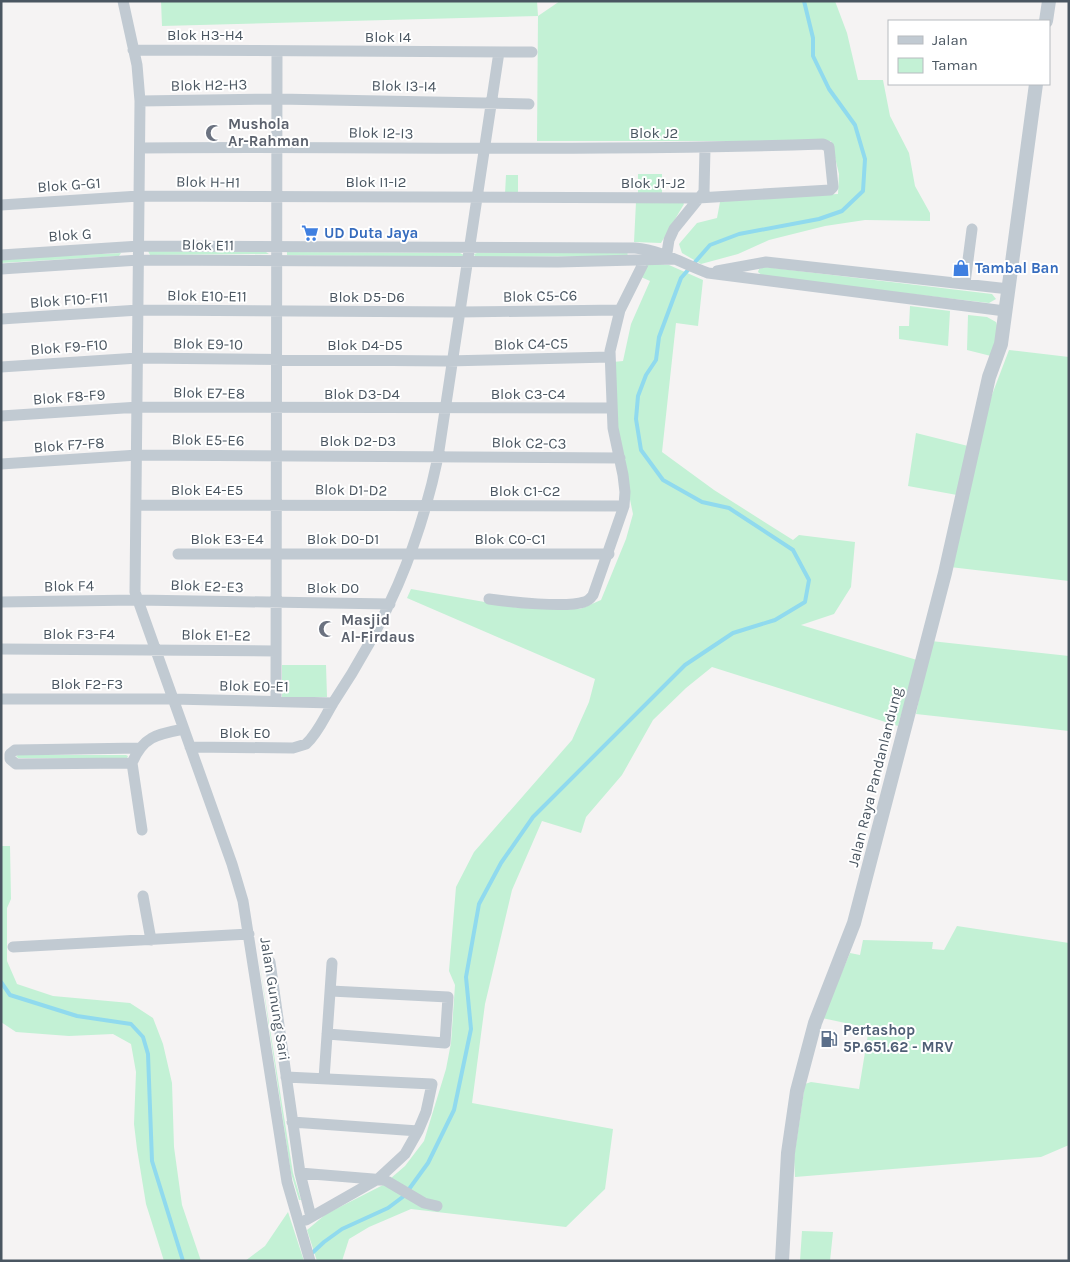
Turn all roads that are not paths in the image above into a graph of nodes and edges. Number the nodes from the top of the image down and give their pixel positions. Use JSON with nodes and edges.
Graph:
{"nodes":[{"id":1,"x":123,"y":1,"type":"edge"},
{"id":2,"x":1049,"y":1,"type":"edge"},
{"id":3,"x":1046,"y":20,"type":"edge"},
{"id":4,"x":134,"y":50,"type":"junction"},
{"id":5,"x":277,"y":50,"type":"junction"},
{"id":6,"x":498,"y":52,"type":"junction"},
{"id":7,"x":532,"y":52,"type":"dead end"},
{"id":8,"x":1036,"y":85,"type":"edge"},
{"id":9,"x":278,"y":99,"type":"junction"},
{"id":10,"x":140,"y":101,"type":"junction"},
{"id":11,"x":492,"y":103,"type":"junction"},
{"id":12,"x":529,"y":104,"type":"dead end"},
{"id":13,"x":278,"y":147,"type":"junction"},
{"id":14,"x":141,"y":148,"type":"junction"},
{"id":15,"x":705,"y":148,"type":"junction"},
{"id":16,"x":484,"y":150,"type":"junction"},
{"id":17,"x":830,"y":190,"type":"joint"},
{"id":18,"x":139,"y":196,"type":"junction"},
{"id":19,"x":476,"y":197,"type":"junction"},
{"id":20,"x":276,"y":198,"type":"junction"},
{"id":21,"x":698,"y":198,"type":"junction"},
{"id":22,"x":1,"y":205,"type":"edge"},
{"id":23,"x":972,"y":229,"type":"dead end"},
{"id":24,"x":140,"y":246,"type":"junction"},
{"id":25,"x":276,"y":247,"type":"junction"},
{"id":26,"x":469,"y":248,"type":"junction"},
{"id":27,"x":1,"y":255,"type":"edge"},
{"id":28,"x":671,"y":258,"type":"junction"},
{"id":29,"x":139,"y":260,"type":"junction"},
{"id":30,"x":645,"y":260,"type":"junction"},
{"id":31,"x":276,"y":261,"type":"junction"},
{"id":32,"x":467,"y":261,"type":"junction"},
{"id":33,"x":1,"y":269,"type":"edge"},
{"id":34,"x":708,"y":273,"type":"junction"},
{"id":35,"x":966,"y":283,"type":"junction"},
{"id":36,"x":1007,"y":300,"type":"junction"},
{"id":37,"x":139,"y":310,"type":"junction"},
{"id":38,"x":620,"y":310,"type":"junction"},
{"id":39,"x":275,"y":312,"type":"junction"},
{"id":40,"x":460,"y":312,"type":"junction"},
{"id":41,"x":1,"y":319,"type":"edge"},
{"id":42,"x":610,"y":357,"type":"junction"},
{"id":43,"x":138,"y":358,"type":"junction"},
{"id":44,"x":277,"y":359,"type":"junction"},
{"id":45,"x":453,"y":361,"type":"junction"},
{"id":46,"x":1,"y":367,"type":"edge"},
{"id":47,"x":139,"y":407,"type":"junction"},
{"id":48,"x":611,"y":408,"type":"junction"},
{"id":49,"x":278,"y":409,"type":"junction"},
{"id":50,"x":446,"y":409,"type":"junction"},
{"id":51,"x":1,"y":416,"type":"edge"},
{"id":52,"x":138,"y":454,"type":"junction"},
{"id":53,"x":278,"y":456,"type":"junction"},
{"id":54,"x":438,"y":457,"type":"junction"},
{"id":55,"x":620,"y":458,"type":"junction"},
{"id":56,"x":1,"y":464,"type":"edge"},
{"id":57,"x":276,"y":504,"type":"junction"},
{"id":58,"x":138,"y":505,"type":"junction"},
{"id":59,"x":427,"y":506,"type":"junction"},
{"id":60,"x":624,"y":506,"type":"junction"},
{"id":61,"x":178,"y":554,"type":"dead end"},
{"id":62,"x":276,"y":554,"type":"junction"},
{"id":63,"x":411,"y":554,"type":"junction"},
{"id":64,"x":609,"y":554,"type":"junction"},
{"id":65,"x":489,"y":599,"type":"dead end"},
{"id":66,"x":137,"y":600,"type":"junction"},
{"id":67,"x":1,"y":602,"type":"edge"},
{"id":68,"x":276,"y":603,"type":"junction"},
{"id":69,"x":390,"y":604,"type":"junction"},
{"id":70,"x":1,"y":650,"type":"edge"},
{"id":71,"x":156,"y":650,"type":"junction"},
{"id":72,"x":276,"y":651,"type":"junction"},
{"id":73,"x":1,"y":699,"type":"edge"},
{"id":74,"x":173,"y":699,"type":"junction"},
{"id":75,"x":276,"y":701,"type":"junction"},
{"id":76,"x":333,"y":703,"type":"junction"},
{"id":77,"x":184,"y":729,"type":"junction"},
{"id":78,"x":190,"y":747,"type":"junction"},
{"id":79,"x":140,"y":748,"type":"junction"},
{"id":80,"x":132,"y":763,"type":"junction"},
{"id":81,"x":142,"y":830,"type":"dead end"},
{"id":82,"x":143,"y":896,"type":"dead end"},
{"id":83,"x":249,"y":934,"type":"junction"},
{"id":84,"x":151,"y":940,"type":"junction"},
{"id":85,"x":13,"y":947,"type":"dead end"},
{"id":86,"x":270,"y":962,"type":"dead end"},
{"id":87,"x":332,"y":963,"type":"dead end"},
{"id":88,"x":331,"y":991,"type":"junction"},
{"id":89,"x":327,"y":1034,"type":"junction"},
{"id":90,"x":286,"y":1077,"type":"junction"},
{"id":91,"x":324,"y":1079,"type":"junction"},
{"id":92,"x":292,"y":1122,"type":"junction"},
{"id":93,"x":418,"y":1131,"type":"junction"},
{"id":94,"x":300,"y":1173,"type":"junction"},
{"id":95,"x":378,"y":1179,"type":"junction"},
{"id":96,"x":437,"y":1206,"type":"dead end"},
{"id":97,"x":311,"y":1217,"type":"junction"},
{"id":98,"x":299,"y":1224,"type":"junction"},
{"id":99,"x":310,"y":1261,"type":"edge"},
{"id":100,"x":782,"y":1261,"type":"edge"}],
"edges":[{"from":1,"to":4,"type":"street"},
{"from":2,"to":3,"type":"street"},
{"from":4,"to":5,"type":"street","name":"Blok H3-H4"},
{"from":4,"to":10,"type":"street"},
{"from":5,"to":6,"type":"street","name":"Blok I4"},
{"from":5,"to":9,"type":"street"},
{"from":6,"to":7,"type":"street","name":"Blok I4"},
{"from":6,"to":11,"type":"street"},
{"from":8,"to":36,"type":"street","name":"Jalan Raya Pandanlandung"},
{"from":9,"to":10,"type":"street","name":"Blok H2-H3"},
{"from":9,"to":11,"type":"street","name":"Blok I3-I4"},
{"from":9,"to":13,"type":"street"},
{"from":10,"to":14,"type":"street"},
{"from":11,"to":12,"type":"street","name":"Blok I3-I4"},
{"from":11,"to":16,"type":"street"},
{"from":13,"to":14,"type":"street","name":"Blok I2-I3"},
{"from":13,"to":16,"type":"street","name":"Blok I2-I3"},
{"from":13,"to":20,"type":"street"},
{"from":14,"to":18,"type":"street"},
{"from":15,"to":16,"type":"street","name":"Blok J2"},
{"from":15,"to":17,"type":"street","name":"Blok J2"},
{"from":15,"to":21,"type":"street"},
{"from":16,"to":19,"type":"street"},
{"from":17,"to":21,"type":"street","name":"Blok J1-J2"},
{"from":18,"to":20,"type":"street","name":"Blok H-H1"},
{"from":18,"to":22,"type":"street","name":"Blok G-G1"},
{"from":18,"to":24,"type":"street"},
{"from":19,"to":20,"type":"street","name":"Blok I1-I2"},
{"from":19,"to":21,"type":"street","name":"Blok J1-J2"},
{"from":19,"to":26,"type":"street"},
{"from":20,"to":25,"type":"street"},
{"from":21,"to":28,"type":"street"},
{"from":23,"to":35,"type":"street"},
{"from":24,"to":25,"type":"street","name":"Blok G"},
{"from":24,"to":27,"type":"street","name":"Blok G"},
{"from":24,"to":29,"type":"street"},
{"from":25,"to":26,"type":"street","name":"Blok G"},
{"from":25,"to":31,"type":"street"},
{"from":26,"to":28,"type":"street","name":"Blok G"},
{"from":26,"to":32,"type":"street"},
{"from":28,"to":30,"type":"street","name":"Blok E11"},
{"from":28,"to":34,"type":"street"},
{"from":29,"to":31,"type":"street","name":"Blok E11"},
{"from":29,"to":33,"type":"street","name":"Blok E11"},
{"from":29,"to":37,"type":"street"},
{"from":30,"to":32,"type":"street","name":"Blok E11"},
{"from":30,"to":38,"type":"street"},
{"from":31,"to":32,"type":"street","name":"Blok E11"},
{"from":31,"to":39,"type":"street"},
{"from":32,"to":40,"type":"street"},
{"from":34,"to":35,"type":"street"},
{"from":34,"to":36,"type":"street"},
{"from":35,"to":36,"type":"street"},
{"from":36,"to":100,"type":"street","name":"Jalan Raya Pandanlandung"},
{"from":37,"to":39,"type":"street","name":"Blok E10-E11"},
{"from":37,"to":41,"type":"street","name":"Blok F10-F11"},
{"from":37,"to":43,"type":"street"},
{"from":38,"to":40,"type":"street","name":"Blok C5-C6"},
{"from":38,"to":42,"type":"street"},
{"from":39,"to":40,"type":"street","name":"Blok D5-D6"},
{"from":39,"to":44,"type":"street"},
{"from":40,"to":45,"type":"street"},
{"from":42,"to":45,"type":"street","name":"Blok C4-C5"},
{"from":42,"to":48,"type":"street"},
{"from":43,"to":44,"type":"street","name":"Blok E9-10"},
{"from":43,"to":46,"type":"street","name":"Blok F9-F10"},
{"from":43,"to":47,"type":"street"},
{"from":44,"to":45,"type":"street","name":"Blok D4-D5"},
{"from":44,"to":49,"type":"street"},
{"from":45,"to":50,"type":"street"},
{"from":47,"to":49,"type":"street","name":"Blok E7-E8"},
{"from":47,"to":51,"type":"street","name":"Blok F8-F9"},
{"from":47,"to":52,"type":"street"},
{"from":48,"to":50,"type":"street","name":"Blok C3-C4"},
{"from":48,"to":55,"type":"street"},
{"from":49,"to":50,"type":"street","name":"Blok D3-D4"},
{"from":49,"to":53,"type":"street"},
{"from":50,"to":54,"type":"street"},
{"from":52,"to":53,"type":"street","name":"Blok E5-E6"},
{"from":52,"to":56,"type":"street","name":"Blok F7-F8"},
{"from":52,"to":58,"type":"street"},
{"from":53,"to":54,"type":"street","name":"Blok D2-D3"},
{"from":53,"to":57,"type":"street"},
{"from":54,"to":55,"type":"street","name":"Blok C2-C3"},
{"from":54,"to":59,"type":"street"},
{"from":55,"to":60,"type":"street"},
{"from":57,"to":58,"type":"street","name":"Blok E4-E5"},
{"from":57,"to":59,"type":"street","name":"Blok D1-D2"},
{"from":57,"to":62,"type":"street"},
{"from":58,"to":66,"type":"street"},
{"from":59,"to":60,"type":"street","name":"Blok C1-C2"},
{"from":59,"to":63,"type":"street"},
{"from":60,"to":64,"type":"street"},
{"from":61,"to":62,"type":"street","name":"Blok E3-E4"},
{"from":62,"to":63,"type":"street","name":"Blok D0-D1"},
{"from":62,"to":68,"type":"street"},
{"from":63,"to":64,"type":"street","name":"Blok C0-C1"},
{"from":63,"to":69,"type":"street"},
{"from":64,"to":65,"type":"street"},
{"from":66,"to":67,"type":"street","name":"Blok F4"},
{"from":66,"to":68,"type":"street","name":"Blok E2-E3"},
{"from":66,"to":71,"type":"street","name":"Jalan Gunung Sari"},
{"from":68,"to":69,"type":"street","name":"Blok D0"},
{"from":68,"to":72,"type":"street"},
{"from":69,"to":76,"type":"street"},
{"from":70,"to":71,"type":"street","name":"Blok F3-F4"},
{"from":71,"to":72,"type":"street","name":"Blok E1-E2"},
{"from":71,"to":74,"type":"street","name":"Jalan Gunung Sari"},
{"from":72,"to":75,"type":"street"},
{"from":73,"to":74,"type":"street","name":"Blok F2-F3"},
{"from":74,"to":75,"type":"street","name":"Blok E0-E1"},
{"from":74,"to":77,"type":"street","name":"Jalan Gunung Sari"},
{"from":75,"to":76,"type":"street","name":"Blok E0-E1"},
{"from":76,"to":78,"type":"street","name":"Blok E0"},
{"from":77,"to":78,"type":"street","name":"Jalan Gunung Sari"},
{"from":77,"to":79,"type":"street"},
{"from":78,"to":83,"type":"street","name":"Jalan Gunung Sari"},
{"from":79,"to":80,"type":"street"},
{"from":79,"to":80,"type":"street"},
{"from":80,"to":81,"type":"street"},
{"from":82,"to":84,"type":"street"},
{"from":83,"to":84,"type":"street"},
{"from":83,"to":98,"type":"street","name":"Jalan Gunung Sari"},
{"from":84,"to":85,"type":"street"},
{"from":86,"to":90,"type":"street"},
{"from":87,"to":88,"type":"street"},
{"from":88,"to":89,"type":"street"},
{"from":88,"to":89,"type":"street"},
{"from":89,"to":91,"type":"street"},
{"from":90,"to":91,"type":"street"},
{"from":90,"to":92,"type":"street"},
{"from":91,"to":93,"type":"street"},
{"from":92,"to":93,"type":"street"},
{"from":92,"to":94,"type":"street"},
{"from":93,"to":95,"type":"street"},
{"from":94,"to":95,"type":"street"},
{"from":94,"to":97,"type":"street"},
{"from":95,"to":96,"type":"street"},
{"from":95,"to":97,"type":"street"},
{"from":97,"to":98,"type":"street"},
{"from":98,"to":99,"type":"street","name":"Jalan Gunung Sari"}]}
